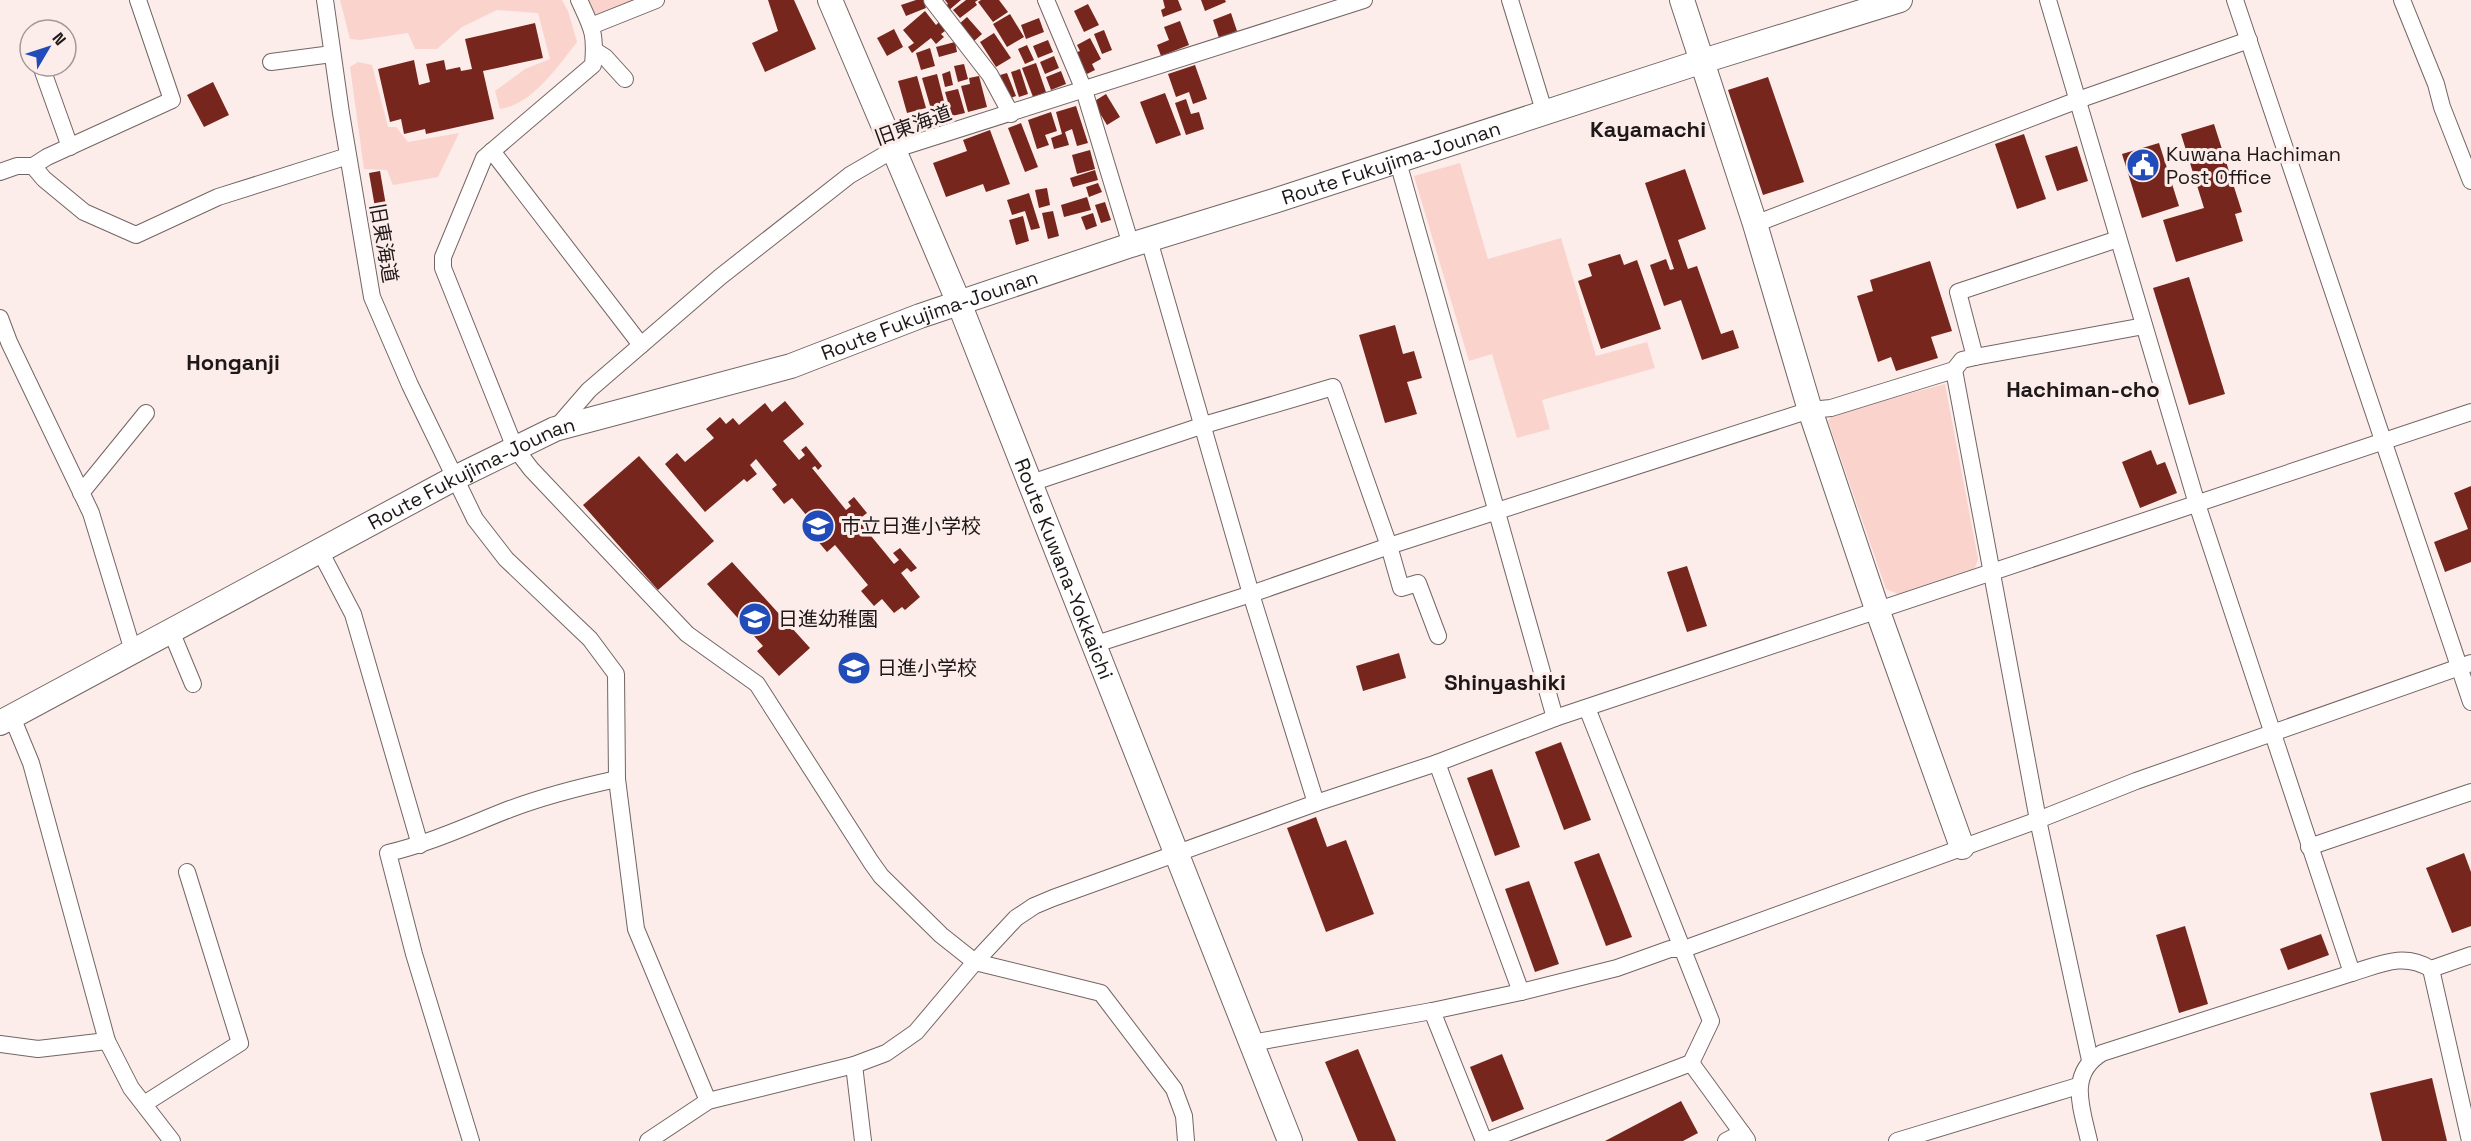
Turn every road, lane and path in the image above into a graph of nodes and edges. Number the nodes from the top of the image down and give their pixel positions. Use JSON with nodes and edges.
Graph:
{"nodes":[{"id":1,"x":138,"y":0,"type":"edge"},
{"id":2,"x":326,"y":0,"type":"edge"},
{"id":3,"x":579,"y":0,"type":"edge"},
{"id":4,"x":656,"y":0,"type":"edge"},
{"id":5,"x":830,"y":0,"type":"edge"},
{"id":6,"x":932,"y":0,"type":"edge"},
{"id":7,"x":1046,"y":0,"type":"edge"},
{"id":8,"x":1364,"y":0,"type":"edge"},
{"id":9,"x":1510,"y":0,"type":"edge"},
{"id":10,"x":1682,"y":0,"type":"edge"},
{"id":11,"x":1900,"y":0,"type":"edge"},
{"id":12,"x":2048,"y":0,"type":"edge"},
{"id":13,"x":2235,"y":0,"type":"edge"},
{"id":14,"x":2402,"y":0,"type":"edge"},
{"id":15,"x":591,"y":26,"type":"junction"},
{"id":16,"x":2249,"y":40,"type":"junction"},
{"id":17,"x":594,"y":50,"type":"junction"},
{"id":18,"x":332,"y":54,"type":"junction"},
{"id":19,"x":1703,"y":61,"type":"junction"},
{"id":20,"x":271,"y":62,"type":"dead end"},
{"id":21,"x":45,"y":78,"type":"edge"},
{"id":22,"x":625,"y":79,"type":"dead end"},
{"id":23,"x":1084,"y":90,"type":"junction"},
{"id":24,"x":2078,"y":100,"type":"junction"},
{"id":25,"x":1011,"y":114,"type":"junction"},
{"id":26,"x":1545,"y":114,"type":"junction"},
{"id":27,"x":70,"y":147,"type":"junction"},
{"id":28,"x":893,"y":150,"type":"junction"},
{"id":29,"x":492,"y":151,"type":"junction"},
{"id":30,"x":348,"y":156,"type":"junction"},
{"id":31,"x":1398,"y":162,"type":"junction"},
{"id":32,"x":33,"y":166,"type":"junction"},
{"id":33,"x":0,"y":172,"type":"edge"},
{"id":34,"x":2471,"y":181,"type":"edge"},
{"id":35,"x":1755,"y":224,"type":"junction"},
{"id":36,"x":2118,"y":240,"type":"junction"},
{"id":37,"x":1140,"y":242,"type":"junction"},
{"id":38,"x":959,"y":303,"type":"junction"},
{"id":39,"x":0,"y":318,"type":"edge"},
{"id":40,"x":2144,"y":326,"type":"junction"},
{"id":41,"x":641,"y":345,"type":"junction"},
{"id":42,"x":1975,"y":357,"type":"junction"},
{"id":43,"x":1954,"y":370,"type":"junction"},
{"id":44,"x":1810,"y":410,"type":"junction"},
{"id":45,"x":2471,"y":412,"type":"edge"},
{"id":46,"x":146,"y":414,"type":"dead end"},
{"id":47,"x":1204,"y":425,"type":"junction"},
{"id":48,"x":555,"y":429,"type":"junction"},
{"id":49,"x":2382,"y":443,"type":"junction"},
{"id":50,"x":515,"y":448,"type":"junction"},
{"id":51,"x":455,"y":478,"type":"junction"},
{"id":52,"x":1031,"y":483,"type":"junction"},
{"id":53,"x":81,"y":493,"type":"junction"},
{"id":54,"x":2197,"y":504,"type":"junction"},
{"id":55,"x":1496,"y":512,"type":"junction"},
{"id":56,"x":1389,"y":546,"type":"junction"},
{"id":57,"x":320,"y":551,"type":"junction"},
{"id":58,"x":1990,"y":573,"type":"junction"},
{"id":59,"x":1251,"y":594,"type":"junction"},
{"id":60,"x":1877,"y":609,"type":"junction"},
{"id":61,"x":171,"y":631,"type":"junction"},
{"id":62,"x":1438,"y":636,"type":"dead end"},
{"id":63,"x":1093,"y":645,"type":"junction"},
{"id":64,"x":133,"y":651,"type":"junction"},
{"id":65,"x":2465,"y":665,"type":"edge"},
{"id":66,"x":193,"y":684,"type":"dead end"},
{"id":67,"x":2471,"y":702,"type":"edge"},
{"id":68,"x":1587,"y":708,"type":"junction"},
{"id":69,"x":1555,"y":718,"type":"junction"},
{"id":70,"x":6,"y":720,"type":"edge"},
{"id":71,"x":2273,"y":734,"type":"junction"},
{"id":72,"x":1437,"y":763,"type":"junction"},
{"id":73,"x":617,"y":779,"type":"junction"},
{"id":74,"x":2471,"y":792,"type":"edge"},
{"id":75,"x":1316,"y":803,"type":"junction"},
{"id":76,"x":2038,"y":820,"type":"junction"},
{"id":77,"x":420,"y":846,"type":"junction"},
{"id":78,"x":2309,"y":846,"type":"junction"},
{"id":79,"x":1962,"y":847,"type":"junction"},
{"id":80,"x":1175,"y":854,"type":"junction"},
{"id":81,"x":187,"y":872,"type":"dead end"},
{"id":82,"x":1684,"y":949,"type":"junction"},
{"id":83,"x":2471,"y":955,"type":"edge"},
{"id":84,"x":975,"y":962,"type":"junction"},
{"id":85,"x":2431,"y":969,"type":"junction"},
{"id":86,"x":2352,"y":973,"type":"junction"},
{"id":87,"x":1521,"y":992,"type":"junction"},
{"id":88,"x":1432,"y":1011,"type":"junction"},
{"id":89,"x":107,"y":1041,"type":"junction"},
{"id":90,"x":1251,"y":1043,"type":"junction"},
{"id":91,"x":0,"y":1044,"type":"edge"},
{"id":92,"x":2090,"y":1060,"type":"junction"},
{"id":93,"x":1691,"y":1063,"type":"junction"},
{"id":94,"x":854,"y":1065,"type":"junction"},
{"id":95,"x":2078,"y":1086,"type":"junction"},
{"id":96,"x":708,"y":1101,"type":"junction"},
{"id":97,"x":144,"y":1104,"type":"junction"},
{"id":98,"x":1745,"y":1137,"type":"edge"},
{"id":99,"x":651,"y":1140,"type":"edge"},
{"id":100,"x":172,"y":1141,"type":"edge"},
{"id":101,"x":471,"y":1141,"type":"edge"},
{"id":102,"x":863,"y":1141,"type":"edge"},
{"id":103,"x":1186,"y":1141,"type":"edge"},
{"id":104,"x":1290,"y":1141,"type":"edge"},
{"id":105,"x":1485,"y":1141,"type":"edge"},
{"id":106,"x":1726,"y":1141,"type":"edge"},
{"id":107,"x":1897,"y":1141,"type":"edge"},
{"id":108,"x":2089,"y":1141,"type":"edge"},
{"id":109,"x":2470,"y":1141,"type":"edge"}],
"edges":[{"from":1,"to":27,"type":"street"},
{"from":2,"to":18,"type":"street","name":"旧東海道"},
{"from":3,"to":15,"type":"street"},
{"from":4,"to":15,"type":"street"},
{"from":5,"to":28,"type":"main road","name":"Route Kuwana-Yokkaichi"},
{"from":6,"to":25,"type":"street"},
{"from":7,"to":23,"type":"street"},
{"from":8,"to":23,"type":"street","name":"旧東海道"},
{"from":9,"to":26,"type":"street"},
{"from":10,"to":19,"type":"main road"},
{"from":11,"to":19,"type":"main road","name":"Route Fukujima-Jounan"},
{"from":12,"to":24,"type":"street"},
{"from":13,"to":16,"type":"street"},
{"from":14,"to":34,"type":"street"},
{"from":15,"to":17,"type":"street"},
{"from":16,"to":24,"type":"street"},
{"from":16,"to":49,"type":"street"},
{"from":17,"to":22,"type":"street"},
{"from":17,"to":29,"type":"street"},
{"from":18,"to":20,"type":"street"},
{"from":18,"to":30,"type":"street","name":"旧東海道"},
{"from":19,"to":26,"type":"main road","name":"Route Fukujima-Jounan"},
{"from":19,"to":35,"type":"main road"},
{"from":21,"to":27,"type":"street"},
{"from":23,"to":25,"type":"street","name":"旧東海道"},
{"from":23,"to":37,"type":"street"},
{"from":24,"to":35,"type":"street"},
{"from":24,"to":36,"type":"street"},
{"from":25,"to":28,"type":"street","name":"旧東海道"},
{"from":26,"to":31,"type":"main road","name":"Route Fukujima-Jounan"},
{"from":27,"to":32,"type":"street"},
{"from":28,"to":38,"type":"main road","name":"Route Kuwana-Yokkaichi"},
{"from":28,"to":41,"type":"street","name":"旧東海道"},
{"from":29,"to":41,"type":"street"},
{"from":29,"to":50,"type":"street"},
{"from":30,"to":32,"type":"street"},
{"from":30,"to":51,"type":"street","name":"旧東海道"},
{"from":31,"to":37,"type":"main road","name":"Route Fukujima-Jounan"},
{"from":31,"to":55,"type":"street"},
{"from":32,"to":33,"type":"street"},
{"from":35,"to":44,"type":"main road"},
{"from":36,"to":40,"type":"street"},
{"from":36,"to":42,"type":"street"},
{"from":37,"to":38,"type":"main road","name":"Route Fukujima-Jounan"},
{"from":37,"to":47,"type":"street"},
{"from":38,"to":48,"type":"main road","name":"Route Fukujima-Jounan"},
{"from":38,"to":52,"type":"main road","name":"Route Kuwana-Yokkaichi"},
{"from":39,"to":53,"type":"street"},
{"from":40,"to":42,"type":"street"},
{"from":40,"to":54,"type":"street"},
{"from":41,"to":48,"type":"street","name":"旧東海道"},
{"from":42,"to":43,"type":"street"},
{"from":43,"to":44,"type":"street"},
{"from":43,"to":58,"type":"street"},
{"from":44,"to":55,"type":"street"},
{"from":44,"to":60,"type":"main road"},
{"from":45,"to":49,"type":"street"},
{"from":46,"to":53,"type":"street"},
{"from":47,"to":52,"type":"street"},
{"from":47,"to":56,"type":"street"},
{"from":47,"to":59,"type":"street"},
{"from":48,"to":50,"type":"main road","name":"Route Fukujima-Jounan"},
{"from":49,"to":54,"type":"street"},
{"from":49,"to":65,"type":"street"},
{"from":50,"to":51,"type":"main road","name":"Route Fukujima-Jounan"},
{"from":50,"to":84,"type":"street"},
{"from":51,"to":57,"type":"main road","name":"Route Fukujima-Jounan"},
{"from":51,"to":73,"type":"street","name":"旧東海道"},
{"from":52,"to":63,"type":"main road","name":"Route Kuwana-Yokkaichi"},
{"from":53,"to":64,"type":"street"},
{"from":54,"to":58,"type":"street"},
{"from":54,"to":71,"type":"street"},
{"from":55,"to":56,"type":"street"},
{"from":55,"to":69,"type":"street"},
{"from":56,"to":59,"type":"street"},
{"from":56,"to":62,"type":"street"},
{"from":57,"to":61,"type":"main road","name":"Route Fukujima-Jounan"},
{"from":57,"to":77,"type":"street"},
{"from":58,"to":60,"type":"street"},
{"from":58,"to":76,"type":"street"},
{"from":59,"to":63,"type":"street"},
{"from":59,"to":75,"type":"street"},
{"from":60,"to":68,"type":"street"},
{"from":60,"to":79,"type":"main road"},
{"from":61,"to":64,"type":"main road","name":"Route Fukujima-Jounan"},
{"from":61,"to":66,"type":"street"},
{"from":63,"to":80,"type":"main road","name":"Route Kuwana-Yokkaichi"},
{"from":64,"to":70,"type":"main road","name":"Route Fukujima-Jounan"},
{"from":65,"to":67,"type":"street"},
{"from":65,"to":71,"type":"street"},
{"from":68,"to":69,"type":"street"},
{"from":68,"to":82,"type":"street"},
{"from":69,"to":72,"type":"street"},
{"from":70,"to":89,"type":"street"},
{"from":71,"to":76,"type":"street"},
{"from":71,"to":78,"type":"street"},
{"from":72,"to":75,"type":"street"},
{"from":72,"to":87,"type":"street"},
{"from":73,"to":77,"type":"street"},
{"from":73,"to":96,"type":"street","name":"旧東海道"},
{"from":74,"to":78,"type":"street"},
{"from":75,"to":80,"type":"street"},
{"from":76,"to":79,"type":"street"},
{"from":76,"to":92,"type":"street"},
{"from":77,"to":101,"type":"street"},
{"from":78,"to":86,"type":"street"},
{"from":79,"to":82,"type":"street"},
{"from":80,"to":84,"type":"street"},
{"from":80,"to":90,"type":"main road","name":"Route Kuwana-Yokkaichi"},
{"from":81,"to":97,"type":"street"},
{"from":82,"to":87,"type":"street"},
{"from":82,"to":93,"type":"street"},
{"from":83,"to":85,"type":"street"},
{"from":84,"to":94,"type":"street"},
{"from":84,"to":103,"type":"street"},
{"from":85,"to":86,"type":"street"},
{"from":85,"to":109,"type":"street"},
{"from":86,"to":92,"type":"street"},
{"from":87,"to":88,"type":"street"},
{"from":88,"to":90,"type":"street"},
{"from":88,"to":105,"type":"street"},
{"from":89,"to":91,"type":"street"},
{"from":89,"to":97,"type":"street"},
{"from":90,"to":104,"type":"main road","name":"Route Kuwana-Yokkaichi"},
{"from":92,"to":95,"type":"street"},
{"from":93,"to":98,"type":"street"},
{"from":93,"to":105,"type":"street"},
{"from":94,"to":96,"type":"street"},
{"from":94,"to":102,"type":"street"},
{"from":95,"to":107,"type":"street"},
{"from":95,"to":108,"type":"street"},
{"from":96,"to":99,"type":"street"},
{"from":97,"to":100,"type":"street"},
{"from":98,"to":106,"type":"street"}]}
